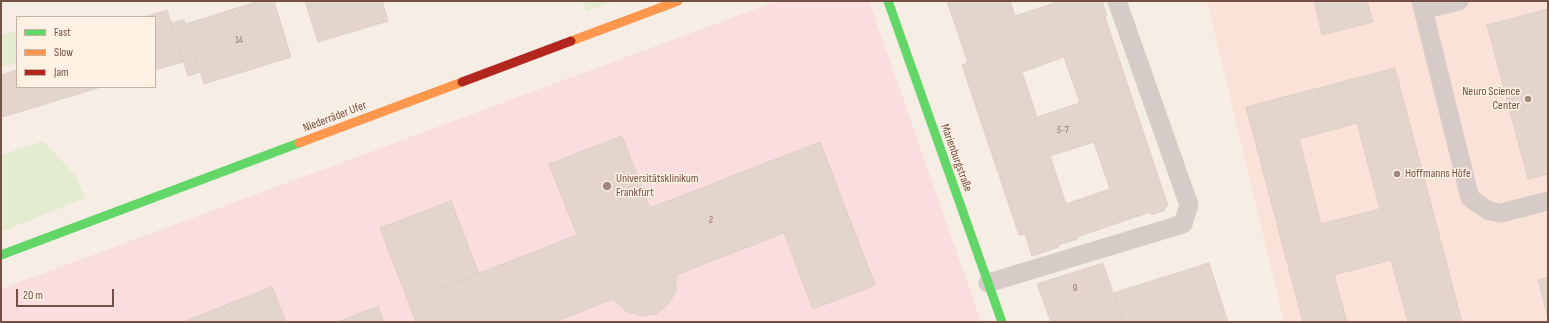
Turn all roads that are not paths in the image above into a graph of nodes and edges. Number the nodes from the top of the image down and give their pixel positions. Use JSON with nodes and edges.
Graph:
{"nodes":[{"id":1,"x":678,"y":1,"type":"edge"},
{"id":2,"x":888,"y":1,"type":"edge"},
{"id":3,"x":1117,"y":1,"type":"edge"},
{"id":4,"x":1459,"y":1,"type":"edge"},
{"id":5,"x":1422,"y":6,"type":"edge"},
{"id":6,"x":1548,"y":201,"type":"edge"},
{"id":7,"x":1,"y":255,"type":"edge"},
{"id":8,"x":988,"y":283,"type":"junction"},
{"id":9,"x":1002,"y":322,"type":"edge"}],
"edges":[{"from":1,"to":7,"type":"main road","name":"Niederräder Ufer"},
{"from":2,"to":8,"type":"main road","name":"Marienburgstraße"},
{"from":3,"to":8,"type":"lane"},
{"from":4,"to":5,"type":"lane"},
{"from":5,"to":6,"type":"lane"},
{"from":8,"to":9,"type":"main road","name":"Marienburgstraße"}]}
